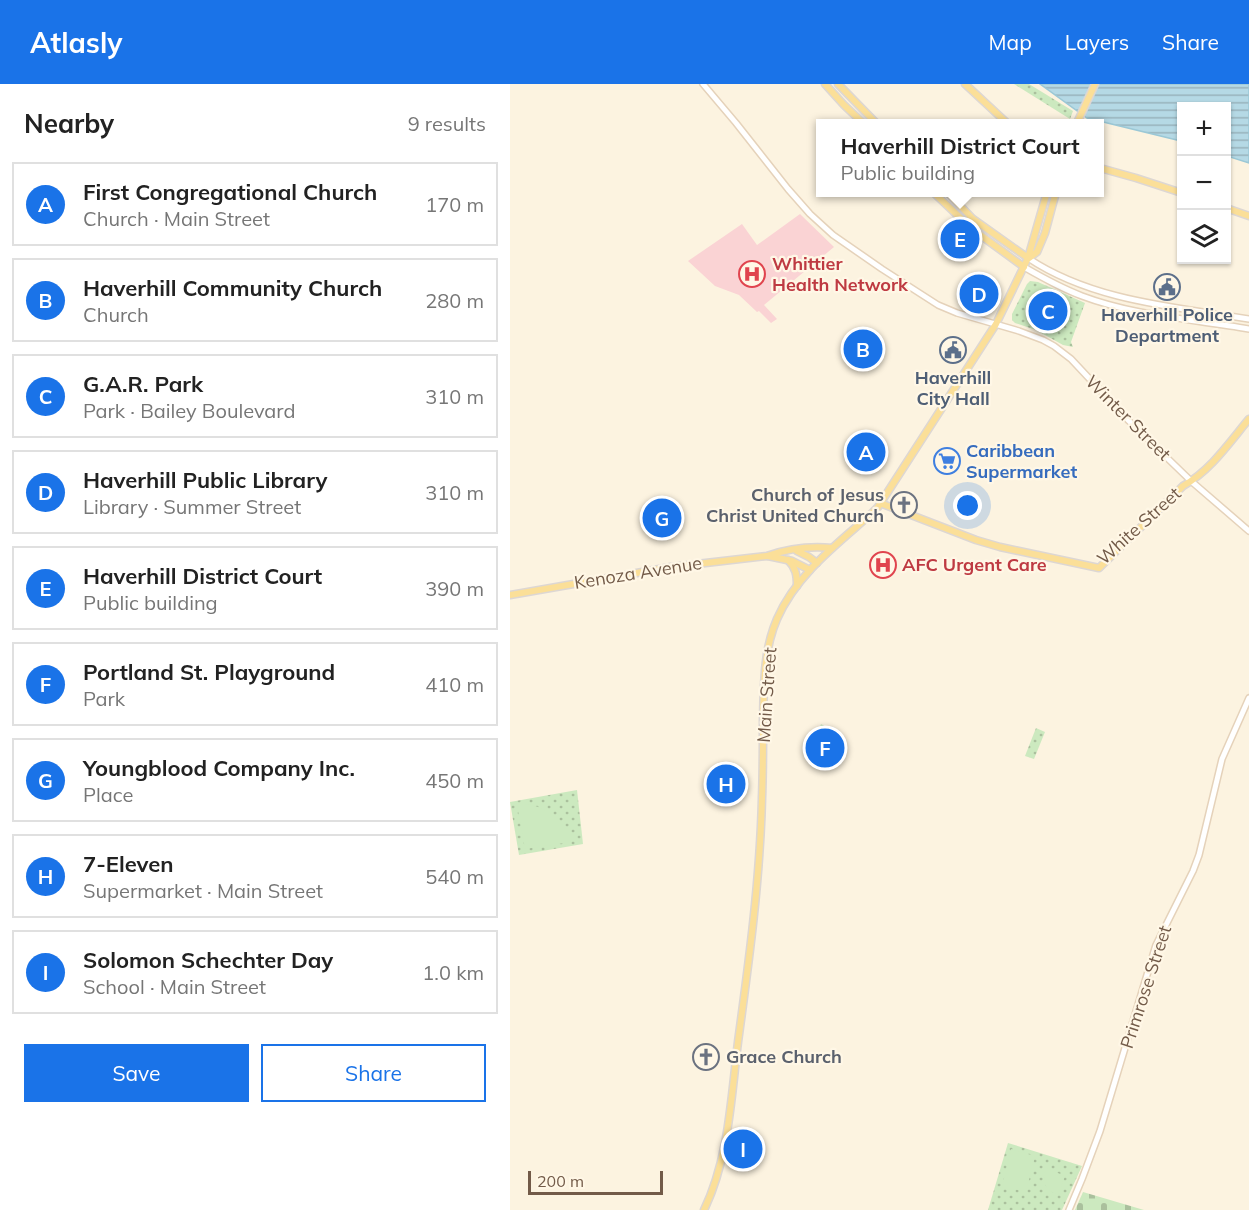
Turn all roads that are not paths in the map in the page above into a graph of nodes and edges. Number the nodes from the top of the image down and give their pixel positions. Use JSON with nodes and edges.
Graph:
{"nodes":[{"id":1,"x":704,"y":84,"type":"edge"},
{"id":2,"x":825,"y":84,"type":"edge"},
{"id":3,"x":838,"y":84,"type":"edge"},
{"id":4,"x":965,"y":84,"type":"edge"},
{"id":5,"x":1095,"y":84,"type":"edge"},
{"id":6,"x":860,"y":119,"type":"edge"},
{"id":7,"x":872,"y":119,"type":"edge"},
{"id":8,"x":1003,"y":119,"type":"edge"},
{"id":9,"x":1079,"y":119,"type":"edge"},
{"id":10,"x":1104,"y":169,"type":"edge"},
{"id":11,"x":1177,"y":191,"type":"edge"},
{"id":12,"x":938,"y":197,"type":"edge"},
{"id":13,"x":951,"y":197,"type":"edge"},
{"id":14,"x":1046,"y":197,"type":"edge"},
{"id":15,"x":1055,"y":197,"type":"edge"},
{"id":16,"x":1231,"y":209,"type":"edge"},
{"id":17,"x":1249,"y":216,"type":"edge"},
{"id":18,"x":1028,"y":258,"type":"junction"},
{"id":19,"x":1024,"y":267,"type":"junction"},
{"id":20,"x":1249,"y":319,"type":"edge"},
{"id":21,"x":996,"y":324,"type":"junction"},
{"id":22,"x":1249,"y":329,"type":"edge"},
{"id":23,"x":1249,"y":419,"type":"edge"},
{"id":24,"x":1191,"y":481,"type":"junction"},
{"id":25,"x":880,"y":503,"type":"junction"},
{"id":26,"x":1249,"y":531,"type":"edge"},
{"id":27,"x":832,"y":548,"type":"junction"},
{"id":28,"x":795,"y":550,"type":"junction"},
{"id":29,"x":767,"y":556,"type":"junction"},
{"id":30,"x":788,"y":560,"type":"junction"},
{"id":31,"x":817,"y":563,"type":"junction"},
{"id":32,"x":810,"y":570,"type":"junction"},
{"id":33,"x":797,"y":587,"type":"junction"},
{"id":34,"x":510,"y":595,"type":"edge"},
{"id":35,"x":1249,"y":698,"type":"edge"},
{"id":36,"x":704,"y":1210,"type":"edge"},
{"id":37,"x":1069,"y":1210,"type":"edge"}],
"edges":[{"from":1,"to":21,"type":"main road","name":"Winter Street"},
{"from":2,"to":6,"type":"main road"},
{"from":3,"to":7,"type":"main road"},
{"from":4,"to":8,"type":"main road"},
{"from":5,"to":9,"type":"main road"},
{"from":10,"to":11,"type":"main road"},
{"from":12,"to":19,"type":"main road"},
{"from":13,"to":18,"type":"main road"},
{"from":14,"to":18,"type":"main road","name":"Main Street"},
{"from":15,"to":18,"type":"main road","name":"Main Street"},
{"from":16,"to":17,"type":"main road"},
{"from":18,"to":19,"type":"main road","name":"Main Street"},
{"from":18,"to":20,"type":"main road"},
{"from":19,"to":21,"type":"main road","name":"Main Street"},
{"from":19,"to":22,"type":"main road"},
{"from":21,"to":24,"type":"main road","name":"Winter Street"},
{"from":21,"to":25,"type":"main road","name":"Main Street"},
{"from":23,"to":24,"type":"main road"},
{"from":24,"to":25,"type":"main road","name":"White Street"},
{"from":24,"to":26,"type":"main road","name":"Winter Street"},
{"from":25,"to":27,"type":"main road","name":"Main Street"},
{"from":27,"to":28,"type":"main road","name":"Kenoza Avenue"},
{"from":27,"to":31,"type":"main road","name":"Main Street"},
{"from":28,"to":29,"type":"main road","name":"Kenoza Avenue"},
{"from":28,"to":31,"type":"main road"},
{"from":29,"to":30,"type":"main road","name":"Kenoza Avenue"},
{"from":29,"to":34,"type":"main road","name":"Kenoza Avenue"},
{"from":30,"to":32,"type":"main road","name":"Kenoza Avenue"},
{"from":30,"to":33,"type":"main road"},
{"from":31,"to":32,"type":"main road","name":"Main Street"},
{"from":32,"to":33,"type":"main road","name":"Main Street"},
{"from":33,"to":36,"type":"main road","name":"Main Street"},
{"from":35,"to":37,"type":"main road","name":"Primrose Street"}]}
